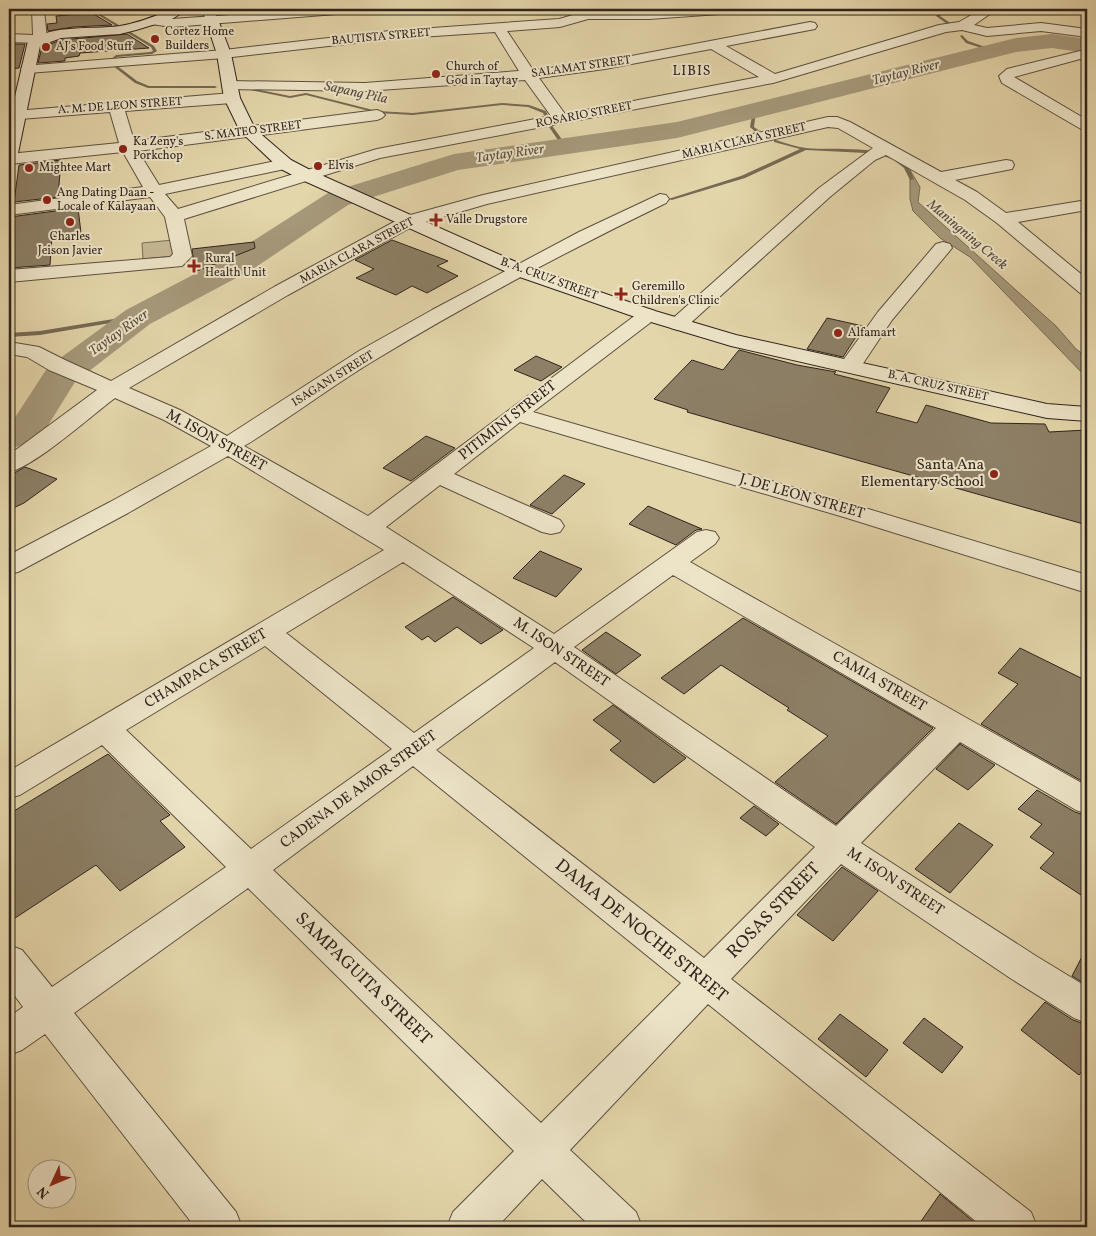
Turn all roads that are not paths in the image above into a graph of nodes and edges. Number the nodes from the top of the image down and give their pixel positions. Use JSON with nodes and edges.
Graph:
{"nodes":[{"id":1,"x":182,"y":9,"type":"edge"},
{"id":2,"x":349,"y":9,"type":"edge"},
{"id":3,"x":734,"y":9,"type":"edge"},
{"id":4,"x":991,"y":9,"type":"edge"},
{"id":5,"x":38,"y":10,"type":"edge"},
{"id":6,"x":586,"y":12,"type":"edge"},
{"id":7,"x":210,"y":14,"type":"edge"},
{"id":8,"x":1063,"y":17,"type":"dead end"},
{"id":9,"x":156,"y":21,"type":"junction"},
{"id":10,"x":810,"y":26,"type":"dead end"},
{"id":11,"x":962,"y":26,"type":"junction"},
{"id":12,"x":499,"y":28,"type":"junction"},
{"id":13,"x":1087,"y":28,"type":"edge"},
{"id":14,"x":1087,"y":33,"type":"edge"},
{"id":15,"x":9,"y":38,"type":"edge"},
{"id":16,"x":40,"y":38,"type":"junction"},
{"id":17,"x":714,"y":45,"type":"junction"},
{"id":18,"x":224,"y":54,"type":"junction"},
{"id":19,"x":1087,"y":57,"type":"edge"},
{"id":20,"x":28,"y":69,"type":"junction"},
{"id":21,"x":9,"y":70,"type":"edge"},
{"id":22,"x":529,"y":75,"type":"junction"},
{"id":23,"x":773,"y":79,"type":"junction"},
{"id":24,"x":230,"y":91,"type":"junction"},
{"id":25,"x":116,"y":106,"type":"junction"},
{"id":26,"x":14,"y":114,"type":"edge"},
{"id":27,"x":377,"y":115,"type":"dead end"},
{"id":28,"x":556,"y":121,"type":"junction"},
{"id":29,"x":1087,"y":126,"type":"edge"},
{"id":30,"x":248,"y":131,"type":"junction"},
{"id":31,"x":128,"y":147,"type":"junction"},
{"id":32,"x":877,"y":153,"type":"junction"},
{"id":33,"x":9,"y":158,"type":"edge"},
{"id":34,"x":285,"y":164,"type":"junction"},
{"id":35,"x":1006,"y":166,"type":"dead end"},
{"id":36,"x":306,"y":175,"type":"junction"},
{"id":37,"x":939,"y":178,"type":"junction"},
{"id":38,"x":154,"y":191,"type":"junction"},
{"id":39,"x":660,"y":199,"type":"dead end"},
{"id":40,"x":1087,"y":205,"type":"edge"},
{"id":41,"x":9,"y":210,"type":"edge"},
{"id":42,"x":174,"y":216,"type":"junction"},
{"id":43,"x":1003,"y":219,"type":"junction"},
{"id":44,"x":409,"y":221,"type":"junction"},
{"id":45,"x":943,"y":248,"type":"dead end"},
{"id":46,"x":518,"y":270,"type":"junction"},
{"id":47,"x":9,"y":276,"type":"edge"},
{"id":48,"x":1084,"y":282,"type":"edge"},
{"id":49,"x":648,"y":315,"type":"junction"},
{"id":50,"x":678,"y":324,"type":"junction"},
{"id":51,"x":9,"y":348,"type":"edge"},
{"id":52,"x":850,"y":366,"type":"junction"},
{"id":53,"x":114,"y":388,"type":"junction"},
{"id":54,"x":516,"y":414,"type":"junction"},
{"id":55,"x":1087,"y":414,"type":"edge"},
{"id":56,"x":228,"y":446,"type":"junction"},
{"id":57,"x":9,"y":465,"type":"edge"},
{"id":58,"x":438,"y":475,"type":"junction"},
{"id":59,"x":551,"y":526,"type":"dead end"},
{"id":60,"x":369,"y":528,"type":"junction"},
{"id":61,"x":706,"y":538,"type":"dead end"},
{"id":62,"x":403,"y":550,"type":"junction"},
{"id":63,"x":672,"y":563,"type":"junction"},
{"id":64,"x":9,"y":566,"type":"edge"},
{"id":65,"x":1087,"y":584,"type":"edge"},
{"id":66,"x":267,"y":633,"type":"junction"},
{"id":67,"x":555,"y":648,"type":"junction"},
{"id":68,"x":956,"y":727,"type":"junction"},
{"id":69,"x":105,"y":729,"type":"junction"},
{"id":70,"x":414,"y":749,"type":"junction"},
{"id":71,"x":9,"y":786,"type":"edge"},
{"id":72,"x":1087,"y":801,"type":"edge"},
{"id":73,"x":838,"y":845,"type":"junction"},
{"id":74,"x":249,"y":869,"type":"junction"},
{"id":75,"x":9,"y":961,"type":"edge"},
{"id":76,"x":706,"y":983,"type":"junction"},
{"id":77,"x":1087,"y":1006,"type":"edge"},
{"id":78,"x":47,"y":1010,"type":"junction"},
{"id":79,"x":9,"y":1038,"type":"edge"},
{"id":80,"x":541,"y":1152,"type":"junction"},
{"id":81,"x":221,"y":1227,"type":"edge"},
{"id":82,"x":468,"y":1227,"type":"edge"},
{"id":83,"x":621,"y":1227,"type":"edge"},
{"id":84,"x":1016,"y":1227,"type":"edge"}],
"edges":[{"from":1,"to":9,"type":"street"},
{"from":2,"to":7,"type":"street"},
{"from":3,"to":6,"type":"street","name":"BAUTISTA STREET"},
{"from":4,"to":11,"type":"street","name":"ROSARIO STREET"},
{"from":5,"to":16,"type":"street"},
{"from":6,"to":12,"type":"street","name":"BAUTISTA STREET"},
{"from":7,"to":9,"type":"street"},
{"from":7,"to":18,"type":"street","name":"B. A. CRUZ STREET"},
{"from":8,"to":13,"type":"street"},
{"from":9,"to":16,"type":"street"},
{"from":10,"to":17,"type":"street","name":"SALAMAT STREET"},
{"from":11,"to":14,"type":"street"},
{"from":11,"to":23,"type":"street","name":"ROSARIO STREET"},
{"from":12,"to":18,"type":"street","name":"BAUTISTA STREET"},
{"from":12,"to":22,"type":"street"},
{"from":15,"to":16,"type":"street"},
{"from":16,"to":20,"type":"street"},
{"from":17,"to":22,"type":"street","name":"SALAMAT STREET"},
{"from":17,"to":23,"type":"street"},
{"from":18,"to":20,"type":"street","name":"BAUTISTA STREET"},
{"from":18,"to":24,"type":"street","name":"B. A. CRUZ STREET"},
{"from":19,"to":29,"type":"street"},
{"from":20,"to":21,"type":"street","name":"BAUTISTA STREET"},
{"from":20,"to":26,"type":"street"},
{"from":22,"to":24,"type":"street","name":"SALAMAT STREET"},
{"from":22,"to":28,"type":"street"},
{"from":23,"to":28,"type":"street","name":"ROSARIO STREET"},
{"from":24,"to":25,"type":"street","name":"A. M. DE LEON STREET"},
{"from":24,"to":30,"type":"street","name":"B. A. CRUZ STREET"},
{"from":25,"to":26,"type":"street","name":"A. M. DE LEON STREET"},
{"from":25,"to":31,"type":"street"},
{"from":26,"to":33,"type":"street"},
{"from":27,"to":30,"type":"street","name":"S. MATEO STREET"},
{"from":28,"to":36,"type":"street","name":"ROSARIO STREET"},
{"from":30,"to":31,"type":"street","name":"S. MATEO STREET"},
{"from":30,"to":34,"type":"street","name":"B. A. CRUZ STREET"},
{"from":31,"to":33,"type":"street","name":"S. MATEO STREET"},
{"from":31,"to":38,"type":"street"},
{"from":32,"to":37,"type":"street"},
{"from":32,"to":44,"type":"street","name":"MARIA CLARA STREET"},
{"from":32,"to":50,"type":"street"},
{"from":34,"to":36,"type":"street","name":"B. A. CRUZ STREET"},
{"from":34,"to":38,"type":"street"},
{"from":35,"to":37,"type":"street"},
{"from":36,"to":42,"type":"street","name":"ROSARIO STREET"},
{"from":36,"to":44,"type":"street","name":"B. A. CRUZ STREET"},
{"from":37,"to":43,"type":"street"},
{"from":38,"to":41,"type":"street"},
{"from":38,"to":42,"type":"street"},
{"from":39,"to":46,"type":"street","name":"ISAGANI STREET"},
{"from":40,"to":43,"type":"street"},
{"from":42,"to":47,"type":"street"},
{"from":43,"to":48,"type":"street"},
{"from":44,"to":46,"type":"street","name":"B. A. CRUZ STREET"},
{"from":44,"to":53,"type":"street","name":"MARIA CLARA STREET"},
{"from":45,"to":52,"type":"street"},
{"from":46,"to":49,"type":"street","name":"B. A. CRUZ STREET"},
{"from":46,"to":56,"type":"street","name":"ISAGANI STREET"},
{"from":49,"to":50,"type":"street","name":"B. A. CRUZ STREET"},
{"from":49,"to":54,"type":"street","name":"PITIMINI STREET"},
{"from":50,"to":52,"type":"street","name":"B. A. CRUZ STREET"},
{"from":51,"to":53,"type":"street","name":"M. ISON STREET"},
{"from":52,"to":55,"type":"street","name":"B. A. CRUZ STREET"},
{"from":53,"to":56,"type":"street","name":"M. ISON STREET"},
{"from":53,"to":57,"type":"street","name":"MARIA CLARA STREET"},
{"from":54,"to":58,"type":"street","name":"PITIMINI STREET"},
{"from":54,"to":65,"type":"street","name":"J. DE LEON STREET"},
{"from":56,"to":60,"type":"street","name":"M. ISON STREET"},
{"from":56,"to":64,"type":"street","name":"ISAGANI STREET"},
{"from":58,"to":59,"type":"street"},
{"from":58,"to":60,"type":"street","name":"PITIMINI STREET"},
{"from":60,"to":62,"type":"street","name":"M. ISON STREET"},
{"from":61,"to":63,"type":"street","name":"CADENA DE AMOR STREET"},
{"from":62,"to":66,"type":"street","name":"CHAMPACA STREET"},
{"from":62,"to":67,"type":"street","name":"M. ISON STREET"},
{"from":63,"to":67,"type":"street","name":"CADENA DE AMOR STREET"},
{"from":63,"to":68,"type":"street","name":"CAMIA STREET"},
{"from":66,"to":69,"type":"street","name":"CHAMPACA STREET"},
{"from":66,"to":70,"type":"street","name":"DAMA DE NOCHE STREET"},
{"from":67,"to":70,"type":"street","name":"CADENA DE AMOR STREET"},
{"from":67,"to":73,"type":"street","name":"M. ISON STREET"},
{"from":68,"to":72,"type":"street","name":"CAMIA STREET"},
{"from":68,"to":73,"type":"street","name":"ROSAS STREET"},
{"from":69,"to":71,"type":"street","name":"CHAMPACA STREET"},
{"from":69,"to":74,"type":"street","name":"SAMPAGUITA STREET"},
{"from":70,"to":74,"type":"street","name":"CADENA DE AMOR STREET"},
{"from":70,"to":76,"type":"street","name":"DAMA DE NOCHE STREET"},
{"from":73,"to":76,"type":"street","name":"ROSAS STREET"},
{"from":73,"to":77,"type":"street","name":"M. ISON STREET"},
{"from":74,"to":78,"type":"street","name":"CADENA DE AMOR STREET"},
{"from":74,"to":80,"type":"street","name":"SAMPAGUITA STREET"},
{"from":75,"to":78,"type":"street"},
{"from":76,"to":80,"type":"street","name":"ROSAS STREET"},
{"from":76,"to":84,"type":"street","name":"DAMA DE NOCHE STREET"},
{"from":78,"to":79,"type":"street","name":"CADENA DE AMOR STREET"},
{"from":78,"to":81,"type":"street"},
{"from":80,"to":82,"type":"street","name":"ROSAS STREET"},
{"from":80,"to":83,"type":"street","name":"SAMPAGUITA STREET"}]}
